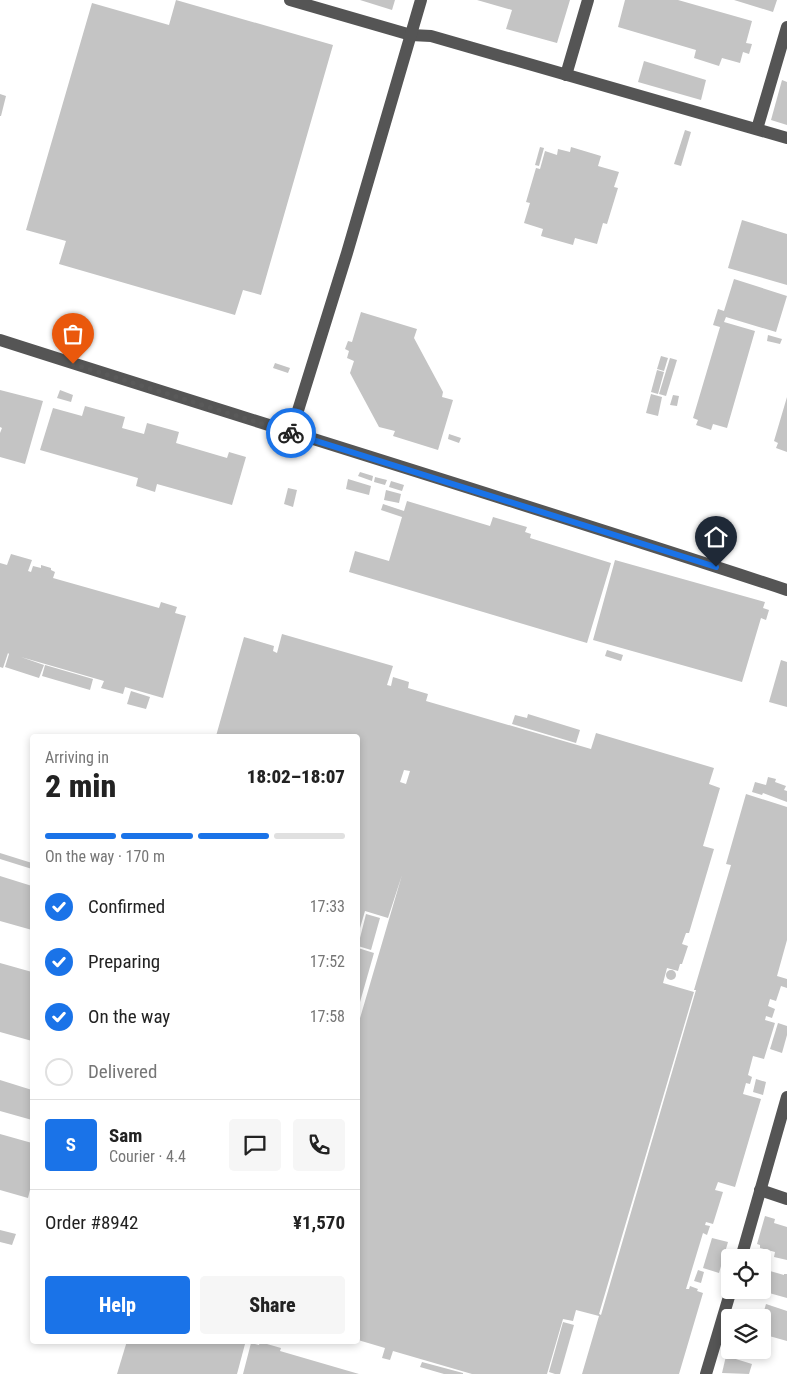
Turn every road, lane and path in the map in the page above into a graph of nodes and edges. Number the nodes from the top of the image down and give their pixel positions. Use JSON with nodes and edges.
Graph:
{"nodes":[{"id":1,"x":290,"y":0,"type":"edge"},
{"id":2,"x":421,"y":0,"type":"edge"},
{"id":3,"x":588,"y":0,"type":"edge"},
{"id":4,"x":787,"y":27,"type":"edge"},
{"id":5,"x":411,"y":35,"type":"junction"},
{"id":6,"x":566,"y":75,"type":"junction"},
{"id":7,"x":757,"y":129,"type":"junction"},
{"id":8,"x":787,"y":138,"type":"edge"},
{"id":9,"x":0,"y":340,"type":"edge"},
{"id":10,"x":291,"y":434,"type":"junction"},
{"id":11,"x":787,"y":590,"type":"edge"},
{"id":12,"x":787,"y":1097,"type":"edge"},
{"id":13,"x":760,"y":1190,"type":"junction"},
{"id":14,"x":787,"y":1199,"type":"edge"},
{"id":15,"x":744,"y":1249,"type":"edge"},
{"id":16,"x":728,"y":1299,"type":"edge"},
{"id":17,"x":706,"y":1374,"type":"edge"}],
"edges":[{"from":1,"to":5,"type":"street"},
{"from":2,"to":5,"type":"street"},
{"from":3,"to":6,"type":"street"},
{"from":4,"to":7,"type":"street"},
{"from":5,"to":6,"type":"street"},
{"from":5,"to":10,"type":"street"},
{"from":6,"to":7,"type":"street"},
{"from":7,"to":8,"type":"street"},
{"from":9,"to":10,"type":"street"},
{"from":10,"to":11,"type":"street"},
{"from":12,"to":13,"type":"street"},
{"from":13,"to":14,"type":"street"},
{"from":13,"to":15,"type":"street"},
{"from":16,"to":17,"type":"street"}]}
